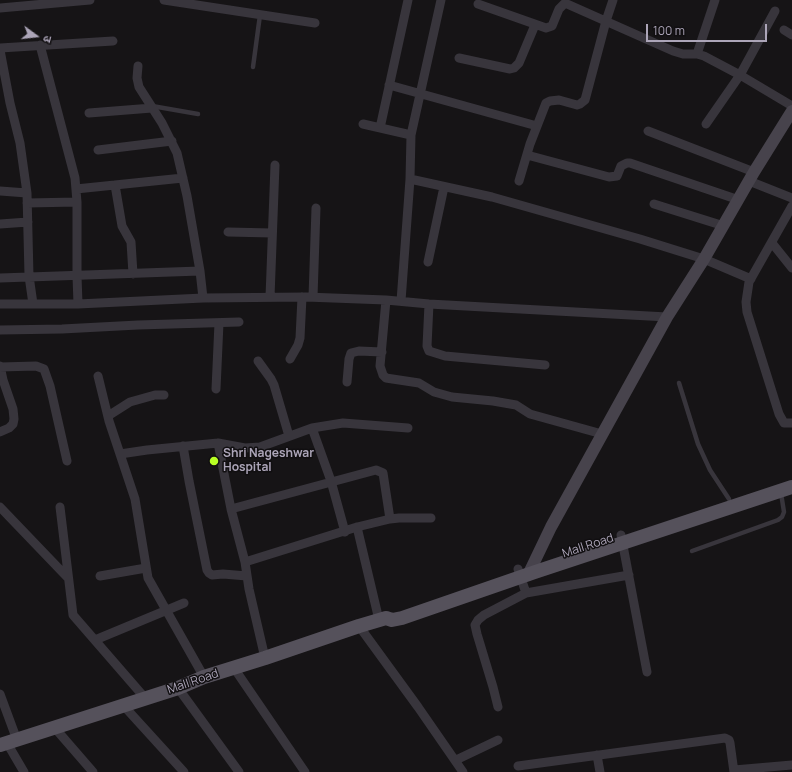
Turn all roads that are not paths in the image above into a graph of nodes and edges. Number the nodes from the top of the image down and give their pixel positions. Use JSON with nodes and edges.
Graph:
{"nodes":[{"id":1,"x":90,"y":0,"type":"edge"},
{"id":2,"x":165,"y":0,"type":"edge"},
{"id":3,"x":408,"y":0,"type":"edge"},
{"id":4,"x":441,"y":0,"type":"edge"},
{"id":5,"x":613,"y":0,"type":"edge"},
{"id":6,"x":714,"y":0,"type":"edge"},
{"id":7,"x":572,"y":3,"type":"edge"},
{"id":8,"x":478,"y":4,"type":"dead end"},
{"id":9,"x":0,"y":8,"type":"edge"},
{"id":10,"x":775,"y":11,"type":"dead end"},
{"id":11,"x":260,"y":15,"type":"junction"},
{"id":12,"x":606,"y":21,"type":"junction"},
{"id":13,"x":315,"y":23,"type":"dead end"},
{"id":14,"x":535,"y":25,"type":"junction"},
{"id":15,"x":113,"y":41,"type":"dead end"},
{"id":16,"x":40,"y":45,"type":"junction"},
{"id":17,"x":0,"y":49,"type":"edge"},
{"id":18,"x":697,"y":54,"type":"junction"},
{"id":19,"x":459,"y":58,"type":"dead end"},
{"id":20,"x":138,"y":66,"type":"dead end"},
{"id":21,"x":252,"y":67,"type":"dead end"},
{"id":22,"x":740,"y":74,"type":"junction"},
{"id":23,"x":389,"y":85,"type":"junction"},
{"id":24,"x":420,"y":93,"type":"junction"},
{"id":25,"x":792,"y":106,"type":"edge"},
{"id":26,"x":151,"y":107,"type":"junction"},
{"id":27,"x":792,"y":111,"type":"edge"},
{"id":28,"x":89,"y":113,"type":"dead end"},
{"id":29,"x":198,"y":114,"type":"dead end"},
{"id":30,"x":363,"y":124,"type":"dead end"},
{"id":31,"x":706,"y":124,"type":"dead end"},
{"id":32,"x":537,"y":126,"type":"junction"},
{"id":33,"x":380,"y":128,"type":"junction"},
{"id":34,"x":648,"y":131,"type":"dead end"},
{"id":35,"x":411,"y":135,"type":"junction"},
{"id":36,"x":172,"y":141,"type":"junction"},
{"id":37,"x":98,"y":150,"type":"dead end"},
{"id":38,"x":527,"y":155,"type":"junction"},
{"id":39,"x":275,"y":165,"type":"dead end"},
{"id":40,"x":752,"y":176,"type":"junction"},
{"id":41,"x":183,"y":178,"type":"junction"},
{"id":42,"x":410,"y":179,"type":"junction"},
{"id":43,"x":519,"y":181,"type":"dead end"},
{"id":44,"x":115,"y":185,"type":"junction"},
{"id":45,"x":444,"y":187,"type":"junction"},
{"id":46,"x":76,"y":189,"type":"junction"},
{"id":47,"x":0,"y":191,"type":"edge"},
{"id":48,"x":27,"y":193,"type":"junction"},
{"id":49,"x":792,"y":198,"type":"edge"},
{"id":50,"x":739,"y":200,"type":"junction"},
{"id":51,"x":77,"y":202,"type":"junction"},
{"id":52,"x":27,"y":203,"type":"junction"},
{"id":53,"x":654,"y":204,"type":"dead end"},
{"id":54,"x":792,"y":206,"type":"edge"},
{"id":55,"x":316,"y":208,"type":"dead end"},
{"id":56,"x":28,"y":222,"type":"junction"},
{"id":57,"x":0,"y":224,"type":"edge"},
{"id":58,"x":724,"y":226,"type":"junction"},
{"id":59,"x":228,"y":232,"type":"dead end"},
{"id":60,"x":272,"y":233,"type":"junction"},
{"id":61,"x":772,"y":243,"type":"junction"},
{"id":62,"x":704,"y":259,"type":"junction"},
{"id":63,"x":428,"y":262,"type":"dead end"},
{"id":64,"x":792,"y":268,"type":"edge"},
{"id":65,"x":200,"y":271,"type":"junction"},
{"id":66,"x":133,"y":274,"type":"junction"},
{"id":67,"x":29,"y":276,"type":"junction"},
{"id":68,"x":76,"y":276,"type":"junction"},
{"id":69,"x":0,"y":278,"type":"edge"},
{"id":70,"x":751,"y":279,"type":"junction"},
{"id":71,"x":270,"y":297,"type":"junction"},
{"id":72,"x":302,"y":297,"type":"junction"},
{"id":73,"x":313,"y":297,"type":"junction"},
{"id":74,"x":203,"y":298,"type":"junction"},
{"id":75,"x":386,"y":300,"type":"junction"},
{"id":76,"x":401,"y":301,"type":"junction"},
{"id":77,"x":0,"y":304,"type":"edge"},
{"id":78,"x":33,"y":304,"type":"junction"},
{"id":79,"x":78,"y":304,"type":"junction"},
{"id":80,"x":429,"y":304,"type":"junction"},
{"id":81,"x":667,"y":317,"type":"junction"},
{"id":82,"x":239,"y":322,"type":"dead end"},
{"id":83,"x":219,"y":323,"type":"junction"},
{"id":84,"x":0,"y":330,"type":"edge"},
{"id":85,"x":382,"y":352,"type":"junction"},
{"id":86,"x":290,"y":359,"type":"dead end"},
{"id":87,"x":258,"y":361,"type":"dead end"},
{"id":88,"x":545,"y":365,"type":"dead end"},
{"id":89,"x":0,"y":366,"type":"edge"},
{"id":90,"x":98,"y":376,"type":"dead end"},
{"id":91,"x":347,"y":382,"type":"dead end"},
{"id":92,"x":679,"y":382,"type":"dead end"},
{"id":93,"x":216,"y":389,"type":"dead end"},
{"id":94,"x":164,"y":395,"type":"dead end"},
{"id":95,"x":108,"y":416,"type":"junction"},
{"id":96,"x":792,"y":423,"type":"edge"},
{"id":97,"x":312,"y":428,"type":"junction"},
{"id":98,"x":408,"y":428,"type":"dead end"},
{"id":99,"x":0,"y":432,"type":"edge"},
{"id":100,"x":602,"y":434,"type":"junction"},
{"id":101,"x":289,"y":436,"type":"junction"},
{"id":102,"x":218,"y":443,"type":"junction"},
{"id":103,"x":183,"y":446,"type":"junction"},
{"id":104,"x":120,"y":454,"type":"junction"},
{"id":105,"x":67,"y":461,"type":"dead end"},
{"id":106,"x":792,"y":479,"type":"edge"},
{"id":107,"x":331,"y":482,"type":"junction"},
{"id":108,"x":786,"y":489,"type":"edge"},
{"id":109,"x":729,"y":499,"type":"junction"},
{"id":110,"x":0,"y":507,"type":"edge"},
{"id":111,"x":60,"y":507,"type":"dead end"},
{"id":112,"x":231,"y":509,"type":"junction"},
{"id":113,"x":432,"y":518,"type":"dead end"},
{"id":114,"x":390,"y":519,"type":"junction"},
{"id":115,"x":357,"y":527,"type":"junction"},
{"id":116,"x":345,"y":532,"type":"junction"},
{"id":117,"x":622,"y":540,"type":"junction"},
{"id":118,"x":692,"y":551,"type":"dead end"},
{"id":119,"x":245,"y":562,"type":"junction"},
{"id":120,"x":146,"y":568,"type":"junction"},
{"id":121,"x":525,"y":571,"type":"junction"},
{"id":122,"x":629,"y":575,"type":"junction"},
{"id":123,"x":100,"y":576,"type":"dead end"},
{"id":124,"x":247,"y":576,"type":"junction"},
{"id":125,"x":68,"y":578,"type":"junction"},
{"id":126,"x":526,"y":593,"type":"junction"},
{"id":127,"x":184,"y":603,"type":"dead end"},
{"id":128,"x":166,"y":610,"type":"junction"},
{"id":129,"x":382,"y":619,"type":"junction"},
{"id":130,"x":359,"y":626,"type":"junction"},
{"id":131,"x":95,"y":640,"type":"junction"},
{"id":132,"x":265,"y":658,"type":"junction"},
{"id":133,"x":234,"y":668,"type":"junction"},
{"id":134,"x":647,"y":672,"type":"dead end"},
{"id":135,"x":204,"y":677,"type":"junction"},
{"id":136,"x":178,"y":688,"type":"junction"},
{"id":137,"x":0,"y":694,"type":"edge"},
{"id":138,"x":145,"y":698,"type":"junction"},
{"id":139,"x":123,"y":705,"type":"junction"},
{"id":140,"x":498,"y":707,"type":"dead end"},
{"id":141,"x":54,"y":727,"type":"junction"},
{"id":142,"x":498,"y":740,"type":"dead end"},
{"id":143,"x":8,"y":743,"type":"edge"},
{"id":144,"x":598,"y":755,"type":"junction"},
{"id":145,"x":456,"y":760,"type":"junction"},
{"id":146,"x":792,"y":765,"type":"edge"},
{"id":147,"x":518,"y":766,"type":"dead end"},
{"id":148,"x":734,"y":771,"type":"edge"},
{"id":149,"x":24,"y":772,"type":"edge"},
{"id":150,"x":93,"y":772,"type":"edge"},
{"id":151,"x":184,"y":772,"type":"edge"},
{"id":152,"x":239,"y":772,"type":"edge"},
{"id":153,"x":305,"y":772,"type":"edge"},
{"id":154,"x":463,"y":772,"type":"edge"},
{"id":155,"x":600,"y":772,"type":"edge"}],
"edges":[{"from":1,"to":9,"type":"street"},
{"from":2,"to":11,"type":"street"},
{"from":3,"to":23,"type":"street"},
{"from":4,"to":24,"type":"street"},
{"from":5,"to":12,"type":"street"},
{"from":6,"to":18,"type":"street"},
{"from":7,"to":12,"type":"street"},
{"from":7,"to":14,"type":"street"},
{"from":8,"to":14,"type":"street"},
{"from":10,"to":22,"type":"street"},
{"from":11,"to":13,"type":"street"},
{"from":11,"to":21,"type":"lane"},
{"from":12,"to":18,"type":"street"},
{"from":12,"to":32,"type":"street"},
{"from":14,"to":19,"type":"street"},
{"from":15,"to":16,"type":"street"},
{"from":16,"to":17,"type":"street"},
{"from":16,"to":46,"type":"street"},
{"from":17,"to":48,"type":"street"},
{"from":18,"to":22,"type":"street"},
{"from":20,"to":26,"type":"street"},
{"from":22,"to":25,"type":"street"},
{"from":22,"to":31,"type":"street"},
{"from":23,"to":24,"type":"street"},
{"from":23,"to":33,"type":"street"},
{"from":24,"to":32,"type":"street"},
{"from":24,"to":35,"type":"street"},
{"from":26,"to":28,"type":"street"},
{"from":26,"to":29,"type":"lane"},
{"from":26,"to":36,"type":"street"},
{"from":27,"to":40,"type":"main road"},
{"from":30,"to":33,"type":"street"},
{"from":32,"to":38,"type":"street"},
{"from":33,"to":35,"type":"street"},
{"from":34,"to":40,"type":"street"},
{"from":35,"to":42,"type":"street"},
{"from":36,"to":37,"type":"street"},
{"from":36,"to":41,"type":"street"},
{"from":38,"to":43,"type":"street"},
{"from":38,"to":50,"type":"street"},
{"from":39,"to":60,"type":"street"},
{"from":40,"to":49,"type":"street"},
{"from":40,"to":50,"type":"main road"},
{"from":41,"to":44,"type":"street"},
{"from":41,"to":65,"type":"street"},
{"from":42,"to":45,"type":"street"},
{"from":42,"to":76,"type":"street"},
{"from":44,"to":46,"type":"street"},
{"from":44,"to":66,"type":"street"},
{"from":45,"to":62,"type":"street"},
{"from":45,"to":63,"type":"street"},
{"from":46,"to":51,"type":"street"},
{"from":47,"to":48,"type":"street"},
{"from":48,"to":52,"type":"street"},
{"from":50,"to":58,"type":"main road"},
{"from":51,"to":52,"type":"street"},
{"from":51,"to":68,"type":"street"},
{"from":52,"to":56,"type":"street"},
{"from":53,"to":58,"type":"street"},
{"from":54,"to":61,"type":"street"},
{"from":55,"to":73,"type":"street"},
{"from":56,"to":57,"type":"street"},
{"from":56,"to":67,"type":"street"},
{"from":58,"to":62,"type":"main road"},
{"from":59,"to":60,"type":"street"},
{"from":60,"to":71,"type":"street"},
{"from":61,"to":64,"type":"street"},
{"from":61,"to":70,"type":"street"},
{"from":62,"to":70,"type":"street"},
{"from":62,"to":81,"type":"main road"},
{"from":65,"to":66,"type":"street"},
{"from":65,"to":74,"type":"street"},
{"from":66,"to":68,"type":"street"},
{"from":67,"to":68,"type":"street"},
{"from":67,"to":69,"type":"street"},
{"from":67,"to":78,"type":"street"},
{"from":68,"to":79,"type":"street"},
{"from":70,"to":96,"type":"street"},
{"from":71,"to":72,"type":"street"},
{"from":71,"to":74,"type":"street"},
{"from":72,"to":73,"type":"street"},
{"from":72,"to":86,"type":"street"},
{"from":73,"to":75,"type":"street"},
{"from":74,"to":79,"type":"street"},
{"from":75,"to":76,"type":"street"},
{"from":75,"to":85,"type":"street"},
{"from":76,"to":80,"type":"street"},
{"from":77,"to":78,"type":"street"},
{"from":78,"to":79,"type":"street"},
{"from":80,"to":81,"type":"street"},
{"from":80,"to":88,"type":"street"},
{"from":81,"to":100,"type":"main road"},
{"from":82,"to":83,"type":"street"},
{"from":83,"to":84,"type":"street"},
{"from":83,"to":93,"type":"street"},
{"from":85,"to":91,"type":"street"},
{"from":85,"to":100,"type":"street"},
{"from":87,"to":101,"type":"street"},
{"from":89,"to":99,"type":"street"},
{"from":89,"to":105,"type":"street"},
{"from":90,"to":95,"type":"street"},
{"from":92,"to":109,"type":"lane"},
{"from":94,"to":95,"type":"street"},
{"from":95,"to":104,"type":"street"},
{"from":97,"to":98,"type":"street"},
{"from":97,"to":101,"type":"street"},
{"from":97,"to":107,"type":"street"},
{"from":100,"to":121,"type":"main road"},
{"from":101,"to":102,"type":"street"},
{"from":102,"to":103,"type":"street"},
{"from":102,"to":112,"type":"street"},
{"from":103,"to":104,"type":"street"},
{"from":103,"to":124,"type":"street"},
{"from":104,"to":120,"type":"street"},
{"from":106,"to":109,"type":"main road","name":"Mall Road"},
{"from":107,"to":112,"type":"street"},
{"from":107,"to":114,"type":"street"},
{"from":107,"to":116,"type":"street"},
{"from":108,"to":117,"type":"main road","name":"Mall Road"},
{"from":108,"to":118,"type":"lane"},
{"from":109,"to":117,"type":"main road","name":"Mall Road"},
{"from":110,"to":125,"type":"street"},
{"from":111,"to":125,"type":"street"},
{"from":112,"to":119,"type":"street"},
{"from":113,"to":114,"type":"street"},
{"from":114,"to":115,"type":"street"},
{"from":115,"to":116,"type":"street"},
{"from":115,"to":129,"type":"street"},
{"from":116,"to":119,"type":"street"},
{"from":117,"to":121,"type":"main road","name":"Mall Road"},
{"from":117,"to":122,"type":"street"},
{"from":119,"to":124,"type":"street"},
{"from":120,"to":123,"type":"street"},
{"from":120,"to":128,"type":"street"},
{"from":121,"to":126,"type":"street"},
{"from":121,"to":129,"type":"main road","name":"Mall Road"},
{"from":122,"to":126,"type":"street"},
{"from":122,"to":134,"type":"street"},
{"from":124,"to":132,"type":"street"},
{"from":125,"to":131,"type":"street"},
{"from":126,"to":140,"type":"street"},
{"from":127,"to":128,"type":"street"},
{"from":128,"to":131,"type":"street"},
{"from":128,"to":135,"type":"street"},
{"from":129,"to":130,"type":"main road","name":"Mall Road"},
{"from":130,"to":132,"type":"main road","name":"Mall Road"},
{"from":130,"to":145,"type":"street"},
{"from":131,"to":138,"type":"street"},
{"from":132,"to":133,"type":"main road","name":"Mall Road"},
{"from":133,"to":135,"type":"main road","name":"Mall Road"},
{"from":133,"to":153,"type":"street"},
{"from":135,"to":136,"type":"main road","name":"Mall Road"},
{"from":136,"to":138,"type":"main road","name":"Mall Road"},
{"from":136,"to":152,"type":"street"},
{"from":137,"to":143,"type":"street"},
{"from":138,"to":139,"type":"main road","name":"Mall Road"},
{"from":139,"to":141,"type":"main road","name":"Mall Road"},
{"from":139,"to":151,"type":"street"},
{"from":141,"to":143,"type":"main road","name":"Mall Road"},
{"from":141,"to":150,"type":"street"},
{"from":142,"to":145,"type":"street"},
{"from":143,"to":149,"type":"street"},
{"from":144,"to":147,"type":"street"},
{"from":144,"to":148,"type":"street"},
{"from":144,"to":155,"type":"street"},
{"from":145,"to":154,"type":"street"},
{"from":146,"to":148,"type":"street"}]}
